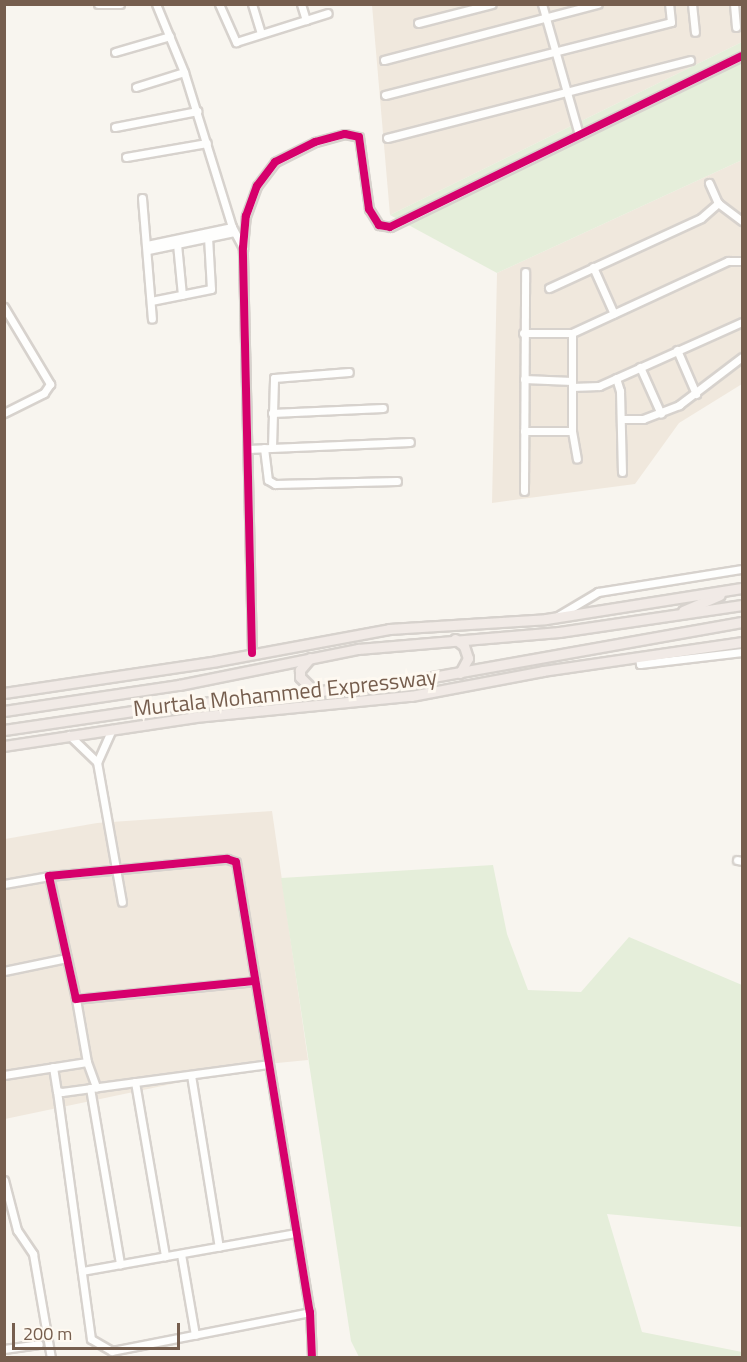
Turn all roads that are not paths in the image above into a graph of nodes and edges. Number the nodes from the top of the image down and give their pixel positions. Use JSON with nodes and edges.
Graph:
{"nodes":[{"id":1,"x":98,"y":4,"type":"edge"},
{"id":2,"x":120,"y":4,"type":"edge"},
{"id":3,"x":156,"y":4,"type":"edge"},
{"id":4,"x":219,"y":4,"type":"edge"},
{"id":5,"x":252,"y":4,"type":"edge"},
{"id":6,"x":301,"y":4,"type":"edge"},
{"id":7,"x":492,"y":4,"type":"edge"},
{"id":8,"x":542,"y":4,"type":"edge"},
{"id":9,"x":598,"y":4,"type":"edge"},
{"id":10,"x":669,"y":4,"type":"edge"},
{"id":11,"x":693,"y":4,"type":"edge"},
{"id":12,"x":734,"y":4,"type":"edge"},
{"id":13,"x":328,"y":13,"type":"dead end"},
{"id":14,"x":547,"y":19,"type":"junction"},
{"id":15,"x":306,"y":20,"type":"junction"},
{"id":16,"x":418,"y":23,"type":"dead end"},
{"id":17,"x":736,"y":27,"type":"dead end"},
{"id":18,"x":695,"y":32,"type":"dead end"},
{"id":19,"x":261,"y":33,"type":"junction"},
{"id":20,"x":170,"y":36,"type":"junction"},
{"id":21,"x":554,"y":51,"type":"junction"},
{"id":22,"x":115,"y":52,"type":"dead end"},
{"id":23,"x":742,"y":56,"type":"edge"},
{"id":24,"x":384,"y":60,"type":"dead end"},
{"id":25,"x":690,"y":60,"type":"dead end"},
{"id":26,"x":184,"y":72,"type":"junction"},
{"id":27,"x":136,"y":87,"type":"dead end"},
{"id":28,"x":566,"y":90,"type":"junction"},
{"id":29,"x":385,"y":95,"type":"dead end"},
{"id":30,"x":198,"y":111,"type":"junction"},
{"id":31,"x":115,"y":127,"type":"dead end"},
{"id":32,"x":579,"y":135,"type":"junction"},
{"id":33,"x":387,"y":138,"type":"dead end"},
{"id":34,"x":207,"y":143,"type":"junction"},
{"id":35,"x":126,"y":157,"type":"dead end"},
{"id":36,"x":709,"y":183,"type":"dead end"},
{"id":37,"x":142,"y":198,"type":"dead end"},
{"id":38,"x":718,"y":203,"type":"junction"},
{"id":39,"x":742,"y":221,"type":"edge"},
{"id":40,"x":233,"y":230,"type":"junction"},
{"id":41,"x":208,"y":237,"type":"junction"},
{"id":42,"x":177,"y":244,"type":"junction"},
{"id":43,"x":147,"y":247,"type":"junction"},
{"id":44,"x":243,"y":248,"type":"junction"},
{"id":45,"x":742,"y":261,"type":"edge"},
{"id":46,"x":593,"y":267,"type":"junction"},
{"id":47,"x":525,"y":272,"type":"dead end"},
{"id":48,"x":549,"y":288,"type":"dead end"},
{"id":49,"x":182,"y":295,"type":"junction"},
{"id":50,"x":151,"y":301,"type":"junction"},
{"id":51,"x":4,"y":307,"type":"edge"},
{"id":52,"x":614,"y":314,"type":"junction"},
{"id":53,"x":152,"y":319,"type":"dead end"},
{"id":54,"x":742,"y":322,"type":"edge"},
{"id":55,"x":524,"y":333,"type":"junction"},
{"id":56,"x":572,"y":333,"type":"junction"},
{"id":57,"x":677,"y":350,"type":"junction"},
{"id":58,"x":742,"y":357,"type":"edge"},
{"id":59,"x":640,"y":367,"type":"junction"},
{"id":60,"x":349,"y":372,"type":"dead end"},
{"id":61,"x":616,"y":378,"type":"junction"},
{"id":62,"x":524,"y":379,"type":"junction"},
{"id":63,"x":572,"y":384,"type":"junction"},
{"id":64,"x":696,"y":394,"type":"junction"},
{"id":65,"x":383,"y":408,"type":"dead end"},
{"id":66,"x":4,"y":413,"type":"edge"},
{"id":67,"x":272,"y":413,"type":"junction"},
{"id":68,"x":661,"y":414,"type":"junction"},
{"id":69,"x":621,"y":419,"type":"junction"},
{"id":70,"x":524,"y":431,"type":"junction"},
{"id":71,"x":572,"y":431,"type":"junction"},
{"id":72,"x":410,"y":442,"type":"dead end"},
{"id":73,"x":268,"y":447,"type":"junction"},
{"id":74,"x":248,"y":449,"type":"junction"},
{"id":75,"x":577,"y":459,"type":"dead end"},
{"id":76,"x":622,"y":472,"type":"dead end"},
{"id":77,"x":397,"y":481,"type":"dead end"},
{"id":78,"x":524,"y":491,"type":"dead end"},
{"id":79,"x":742,"y":569,"type":"edge"},
{"id":80,"x":738,"y":589,"type":"edge"},
{"id":81,"x":742,"y":605,"type":"edge"},
{"id":82,"x":670,"y":616,"type":"junction"},
{"id":83,"x":555,"y":617,"type":"junction"},
{"id":84,"x":742,"y":622,"type":"edge"},
{"id":85,"x":534,"y":634,"type":"junction"},
{"id":86,"x":454,"y":639,"type":"junction"},
{"id":87,"x":742,"y":642,"type":"edge"},
{"id":88,"x":742,"y":652,"type":"edge"},
{"id":89,"x":252,"y":653,"type":"junction"},
{"id":90,"x":639,"y":657,"type":"junction"},
{"id":91,"x":310,"y":658,"type":"junction"},
{"id":92,"x":460,"y":673,"type":"junction"},
{"id":93,"x":4,"y":693,"type":"edge"},
{"id":94,"x":316,"y":693,"type":"junction"},
{"id":95,"x":4,"y":711,"type":"edge"},
{"id":96,"x":112,"y":729,"type":"junction"},
{"id":97,"x":4,"y":730,"type":"edge"},
{"id":98,"x":69,"y":735,"type":"junction"},
{"id":99,"x":4,"y":746,"type":"edge"},
{"id":100,"x":97,"y":762,"type":"junction"},
{"id":101,"x":113,"y":869,"type":"junction"},
{"id":102,"x":50,"y":876,"type":"junction"},
{"id":103,"x":4,"y":884,"type":"edge"},
{"id":104,"x":122,"y":902,"type":"dead end"},
{"id":105,"x":67,"y":958,"type":"junction"},
{"id":106,"x":4,"y":971,"type":"edge"},
{"id":107,"x":255,"y":981,"type":"junction"},
{"id":108,"x":76,"y":999,"type":"junction"},
{"id":109,"x":87,"y":1062,"type":"junction"},
{"id":110,"x":267,"y":1064,"type":"junction"},
{"id":111,"x":53,"y":1067,"type":"junction"},
{"id":112,"x":4,"y":1075,"type":"edge"},
{"id":113,"x":191,"y":1075,"type":"junction"},
{"id":114,"x":135,"y":1082,"type":"junction"},
{"id":115,"x":93,"y":1088,"type":"junction"},
{"id":116,"x":57,"y":1091,"type":"junction"},
{"id":117,"x":4,"y":1180,"type":"edge"},
{"id":118,"x":296,"y":1233,"type":"junction"},
{"id":119,"x":219,"y":1247,"type":"junction"},
{"id":120,"x":181,"y":1254,"type":"junction"},
{"id":121,"x":165,"y":1256,"type":"junction"},
{"id":122,"x":120,"y":1264,"type":"junction"},
{"id":123,"x":82,"y":1271,"type":"junction"},
{"id":124,"x":310,"y":1312,"type":"junction"},
{"id":125,"x":195,"y":1335,"type":"junction"},
{"id":126,"x":39,"y":1344,"type":"dead end"},
{"id":127,"x":4,"y":1349,"type":"edge"},
{"id":128,"x":112,"y":1354,"type":"edge"},
{"id":129,"x":51,"y":1358,"type":"edge"},
{"id":130,"x":312,"y":1358,"type":"edge"}],
"edges":[{"from":1,"to":2,"type":"street"},
{"from":3,"to":20,"type":"street"},
{"from":4,"to":19,"type":"street"},
{"from":5,"to":19,"type":"street"},
{"from":6,"to":15,"type":"street"},
{"from":7,"to":16,"type":"street"},
{"from":8,"to":14,"type":"street"},
{"from":9,"to":14,"type":"street"},
{"from":10,"to":21,"type":"street"},
{"from":11,"to":18,"type":"street"},
{"from":12,"to":17,"type":"street"},
{"from":13,"to":15,"type":"street"},
{"from":14,"to":21,"type":"street"},
{"from":14,"to":24,"type":"street"},
{"from":15,"to":19,"type":"street"},
{"from":20,"to":22,"type":"street"},
{"from":20,"to":26,"type":"street"},
{"from":21,"to":28,"type":"street"},
{"from":21,"to":29,"type":"street"},
{"from":23,"to":32,"type":"street"},
{"from":25,"to":28,"type":"street"},
{"from":26,"to":27,"type":"street"},
{"from":26,"to":30,"type":"street"},
{"from":28,"to":32,"type":"street"},
{"from":28,"to":33,"type":"street"},
{"from":30,"to":31,"type":"street"},
{"from":30,"to":34,"type":"street"},
{"from":32,"to":44,"type":"street"},
{"from":34,"to":35,"type":"street"},
{"from":34,"to":40,"type":"street"},
{"from":36,"to":38,"type":"street"},
{"from":37,"to":43,"type":"street"},
{"from":38,"to":39,"type":"street"},
{"from":38,"to":46,"type":"street"},
{"from":40,"to":41,"type":"street"},
{"from":40,"to":43,"type":"street"},
{"from":40,"to":44,"type":"street"},
{"from":41,"to":42,"type":"street"},
{"from":41,"to":49,"type":"street"},
{"from":42,"to":43,"type":"street"},
{"from":42,"to":49,"type":"street"},
{"from":43,"to":50,"type":"street"},
{"from":44,"to":74,"type":"street"},
{"from":45,"to":52,"type":"street"},
{"from":46,"to":48,"type":"street"},
{"from":46,"to":52,"type":"street"},
{"from":47,"to":55,"type":"street"},
{"from":49,"to":50,"type":"street"},
{"from":50,"to":53,"type":"street"},
{"from":51,"to":66,"type":"street"},
{"from":52,"to":56,"type":"street"},
{"from":54,"to":57,"type":"street"},
{"from":55,"to":56,"type":"street"},
{"from":55,"to":62,"type":"street"},
{"from":56,"to":63,"type":"street"},
{"from":57,"to":59,"type":"street"},
{"from":57,"to":64,"type":"street"},
{"from":58,"to":64,"type":"street"},
{"from":59,"to":61,"type":"street"},
{"from":59,"to":68,"type":"street"},
{"from":60,"to":67,"type":"street"},
{"from":61,"to":63,"type":"street"},
{"from":61,"to":69,"type":"street"},
{"from":62,"to":63,"type":"street"},
{"from":62,"to":70,"type":"street"},
{"from":63,"to":71,"type":"street"},
{"from":64,"to":68,"type":"street"},
{"from":65,"to":67,"type":"street"},
{"from":67,"to":73,"type":"street"},
{"from":68,"to":69,"type":"street"},
{"from":69,"to":76,"type":"street"},
{"from":70,"to":71,"type":"street"},
{"from":70,"to":78,"type":"street"},
{"from":71,"to":75,"type":"street"},
{"from":72,"to":73,"type":"street"},
{"from":73,"to":74,"type":"street"},
{"from":73,"to":77,"type":"street"},
{"from":74,"to":89,"type":"street"},
{"from":79,"to":83,"type":"street"},
{"from":80,"to":82,"type":"highway"},
{"from":80,"to":83,"type":"highway","name":"Murtala Mohammed Expressway"},
{"from":81,"to":82,"type":"highway","name":"Murtala Mohammed Expressway"},
{"from":82,"to":85,"type":"highway","name":"Murtala Mohammed Expressway"},
{"from":83,"to":85,"type":"highway"},
{"from":83,"to":89,"type":"highway","name":"Murtala Mohammed Expressway"},
{"from":84,"to":92,"type":"highway","name":"Murtala Mohammed Expressway"},
{"from":85,"to":86,"type":"highway","name":"Murtala Mohammed Expressway"},
{"from":86,"to":91,"type":"highway","name":"Murtala Mohammed Expressway"},
{"from":86,"to":92,"type":"highway"},
{"from":87,"to":90,"type":"highway","name":"Murtala Mohammed Expressway"},
{"from":88,"to":90,"type":"street"},
{"from":89,"to":93,"type":"highway","name":"Murtala Mohammed Expressway"},
{"from":90,"to":96,"type":"highway","name":"Murtala Mohammed Expressway"},
{"from":91,"to":94,"type":"highway"},
{"from":91,"to":95,"type":"highway","name":"Murtala Mohammed Expressway"},
{"from":92,"to":94,"type":"highway","name":"Murtala Mohammed Expressway"},
{"from":94,"to":97,"type":"highway","name":"Murtala Mohammed Expressway"},
{"from":96,"to":98,"type":"highway","name":"Murtala Mohammed Expressway"},
{"from":96,"to":100,"type":"street"},
{"from":98,"to":99,"type":"highway","name":"Murtala Mohammed Expressway"},
{"from":98,"to":100,"type":"street"},
{"from":100,"to":101,"type":"street"},
{"from":101,"to":102,"type":"street"},
{"from":101,"to":104,"type":"street"},
{"from":101,"to":107,"type":"street"},
{"from":102,"to":103,"type":"street"},
{"from":102,"to":105,"type":"street"},
{"from":105,"to":106,"type":"street"},
{"from":105,"to":108,"type":"street"},
{"from":107,"to":108,"type":"street"},
{"from":107,"to":110,"type":"street"},
{"from":108,"to":109,"type":"street"},
{"from":109,"to":111,"type":"street"},
{"from":109,"to":115,"type":"street"},
{"from":110,"to":113,"type":"street"},
{"from":110,"to":118,"type":"street"},
{"from":111,"to":112,"type":"street"},
{"from":111,"to":116,"type":"street"},
{"from":113,"to":114,"type":"street"},
{"from":113,"to":119,"type":"street"},
{"from":114,"to":115,"type":"street"},
{"from":114,"to":121,"type":"street"},
{"from":115,"to":116,"type":"street"},
{"from":115,"to":122,"type":"street"},
{"from":116,"to":123,"type":"street"},
{"from":117,"to":129,"type":"street"},
{"from":118,"to":119,"type":"street"},
{"from":118,"to":124,"type":"street"},
{"from":119,"to":120,"type":"street"},
{"from":120,"to":121,"type":"street"},
{"from":120,"to":125,"type":"street"},
{"from":121,"to":122,"type":"street"},
{"from":122,"to":123,"type":"street"},
{"from":123,"to":128,"type":"street"},
{"from":124,"to":125,"type":"street"},
{"from":124,"to":130,"type":"street"},
{"from":125,"to":128,"type":"street"},
{"from":126,"to":127,"type":"street"}]}
